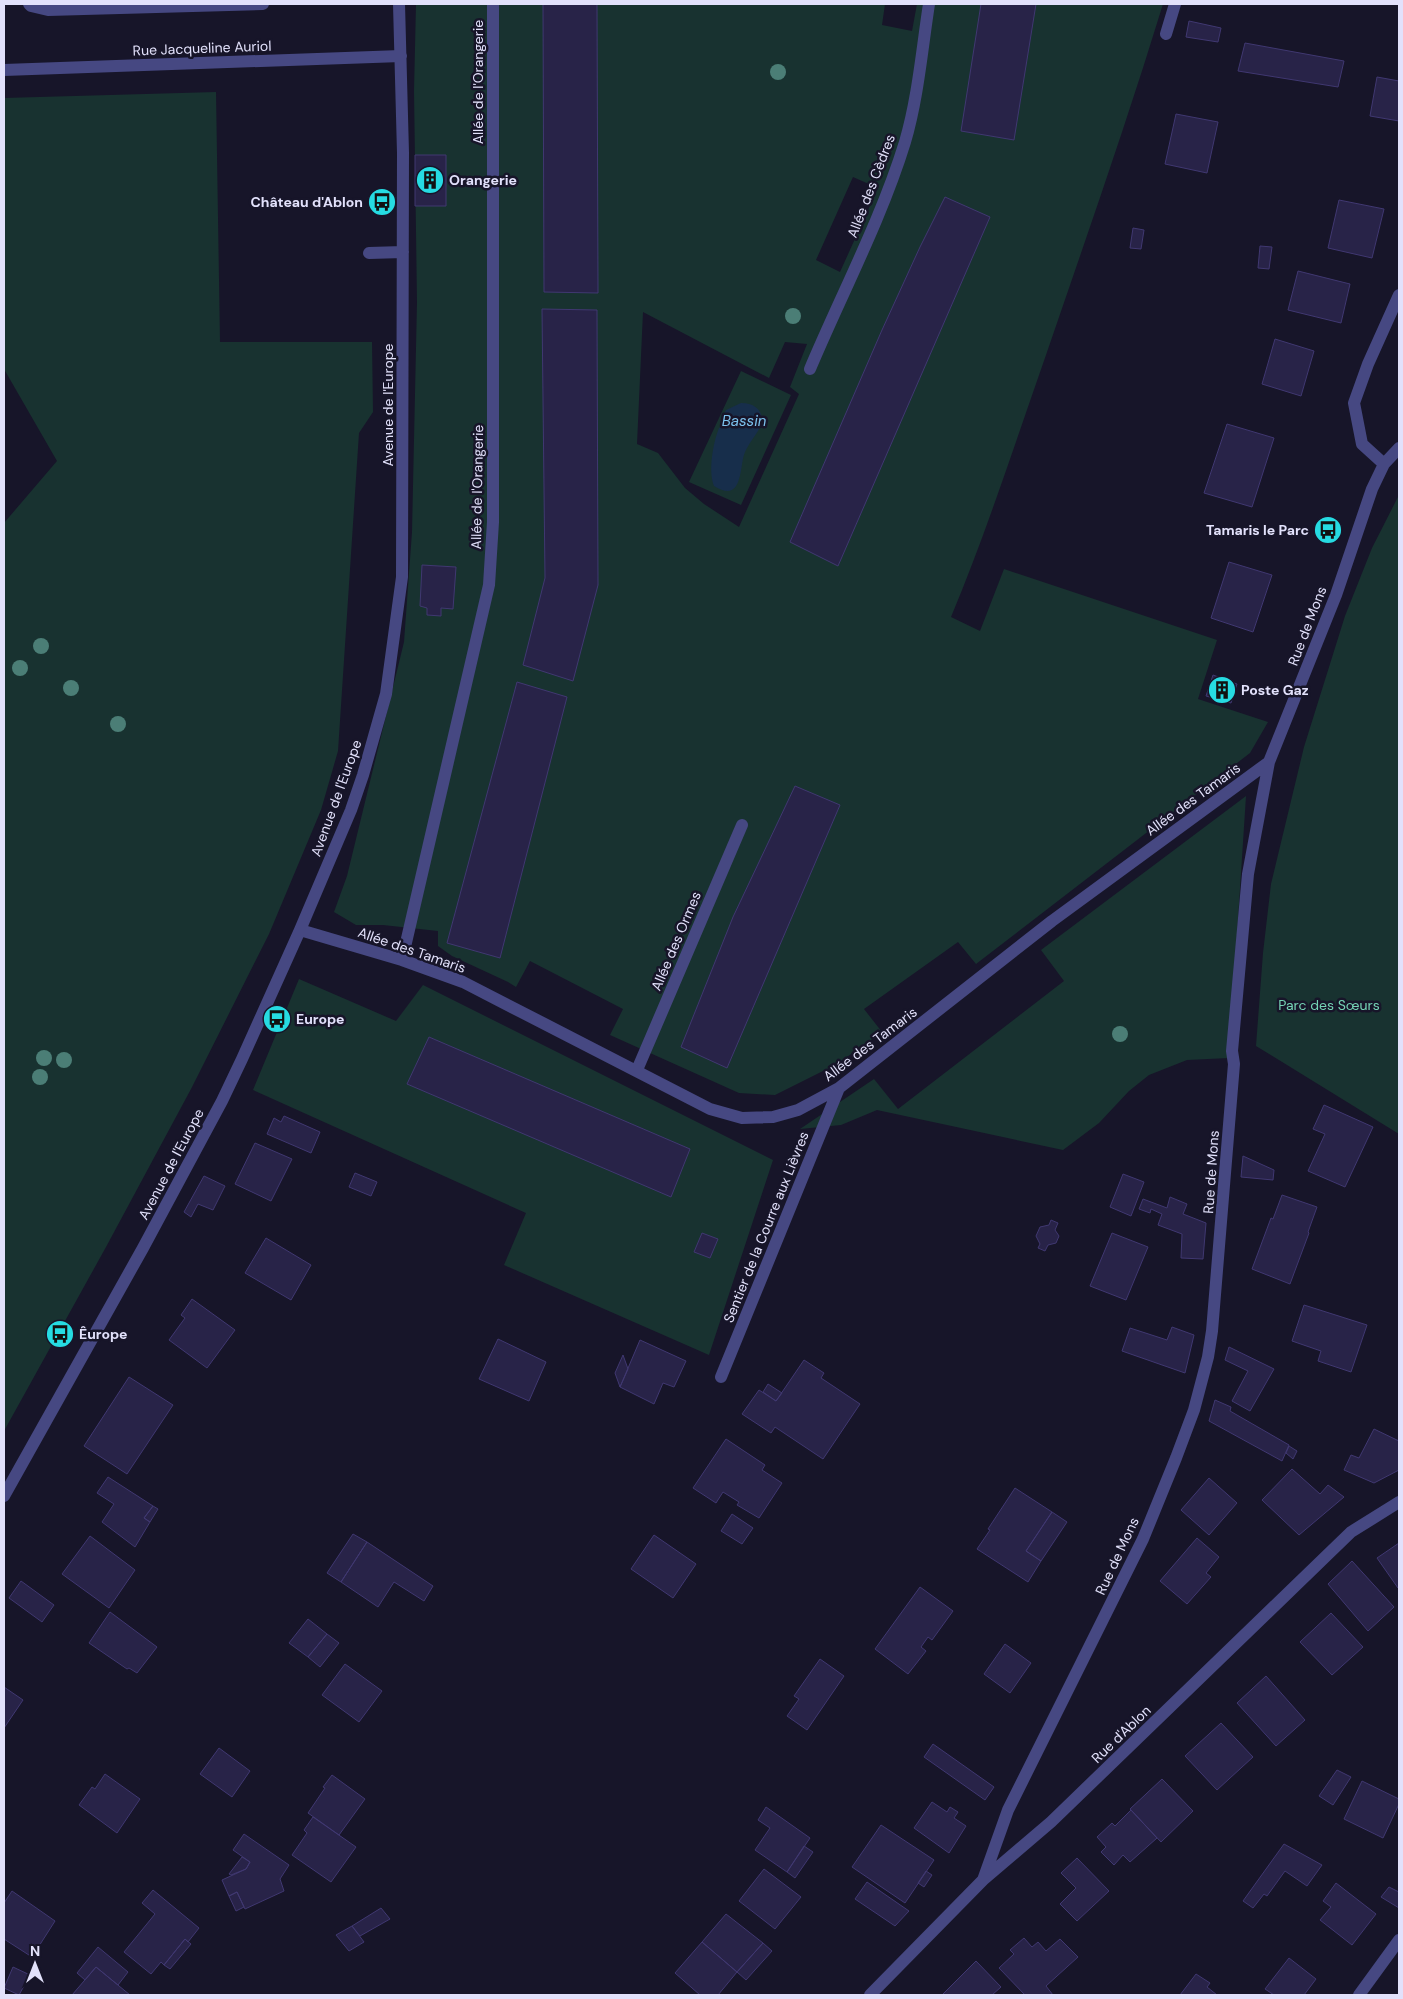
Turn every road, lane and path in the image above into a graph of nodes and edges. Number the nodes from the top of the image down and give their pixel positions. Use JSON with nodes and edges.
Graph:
{"nodes":[{"id":1,"x":29,"y":4,"type":"edge"},
{"id":2,"x":263,"y":4,"type":"edge"},
{"id":3,"x":399,"y":4,"type":"edge"},
{"id":4,"x":493,"y":4,"type":"edge"},
{"id":5,"x":930,"y":4,"type":"edge"},
{"id":6,"x":1175,"y":4,"type":"edge"},
{"id":7,"x":1166,"y":34,"type":"dead end"},
{"id":8,"x":401,"y":56,"type":"junction"},
{"id":9,"x":4,"y":70,"type":"edge"},
{"id":10,"x":403,"y":252,"type":"junction"},
{"id":11,"x":369,"y":253,"type":"dead end"},
{"id":12,"x":1399,"y":295,"type":"edge"},
{"id":13,"x":810,"y":369,"type":"dead end"},
{"id":14,"x":1399,"y":448,"type":"edge"},
{"id":15,"x":1384,"y":464,"type":"junction"},
{"id":16,"x":1269,"y":762,"type":"junction"},
{"id":17,"x":742,"y":825,"type":"dead end"},
{"id":18,"x":300,"y":930,"type":"junction"},
{"id":19,"x":402,"y":960,"type":"junction"},
{"id":20,"x":637,"y":1070,"type":"junction"},
{"id":21,"x":839,"y":1088,"type":"junction"},
{"id":22,"x":721,"y":1377,"type":"dead end"},
{"id":23,"x":4,"y":1496,"type":"edge"},
{"id":24,"x":1399,"y":1502,"type":"edge"},
{"id":25,"x":983,"y":1880,"type":"junction"},
{"id":26,"x":1399,"y":1940,"type":"edge"},
{"id":27,"x":870,"y":1995,"type":"edge"},
{"id":28,"x":1359,"y":1995,"type":"edge"}],
"edges":[{"from":1,"to":2,"type":"street"},
{"from":3,"to":8,"type":"street","name":"Avenue de l'Europe"},
{"from":4,"to":19,"type":"street","name":"Allée de l'Orangerie"},
{"from":5,"to":13,"type":"street","name":"Allée des Cèdres"},
{"from":6,"to":7,"type":"street"},
{"from":8,"to":9,"type":"street","name":"Rue Jacqueline Auriol"},
{"from":8,"to":10,"type":"street","name":"Avenue de l'Europe"},
{"from":10,"to":11,"type":"street"},
{"from":10,"to":18,"type":"street","name":"Avenue de l'Europe"},
{"from":12,"to":15,"type":"street"},
{"from":14,"to":15,"type":"street","name":"Rue de Mons"},
{"from":15,"to":16,"type":"street","name":"Rue de Mons"},
{"from":16,"to":21,"type":"street","name":"Allée des Tamaris"},
{"from":16,"to":25,"type":"street","name":"Rue de Mons"},
{"from":17,"to":20,"type":"street","name":"Allée des Ormes"},
{"from":18,"to":19,"type":"street","name":"Allée des Tamaris"},
{"from":18,"to":23,"type":"street","name":"Avenue de l'Europe"},
{"from":19,"to":20,"type":"street","name":"Allée des Tamaris"},
{"from":20,"to":21,"type":"street","name":"Allée des Tamaris"},
{"from":21,"to":22,"type":"street","name":"Sentier de la Courre aux Lièvres"},
{"from":24,"to":25,"type":"street","name":"Rue d'Ablon"},
{"from":25,"to":27,"type":"street","name":"Rue d'Ablon"},
{"from":26,"to":28,"type":"street"}]}
